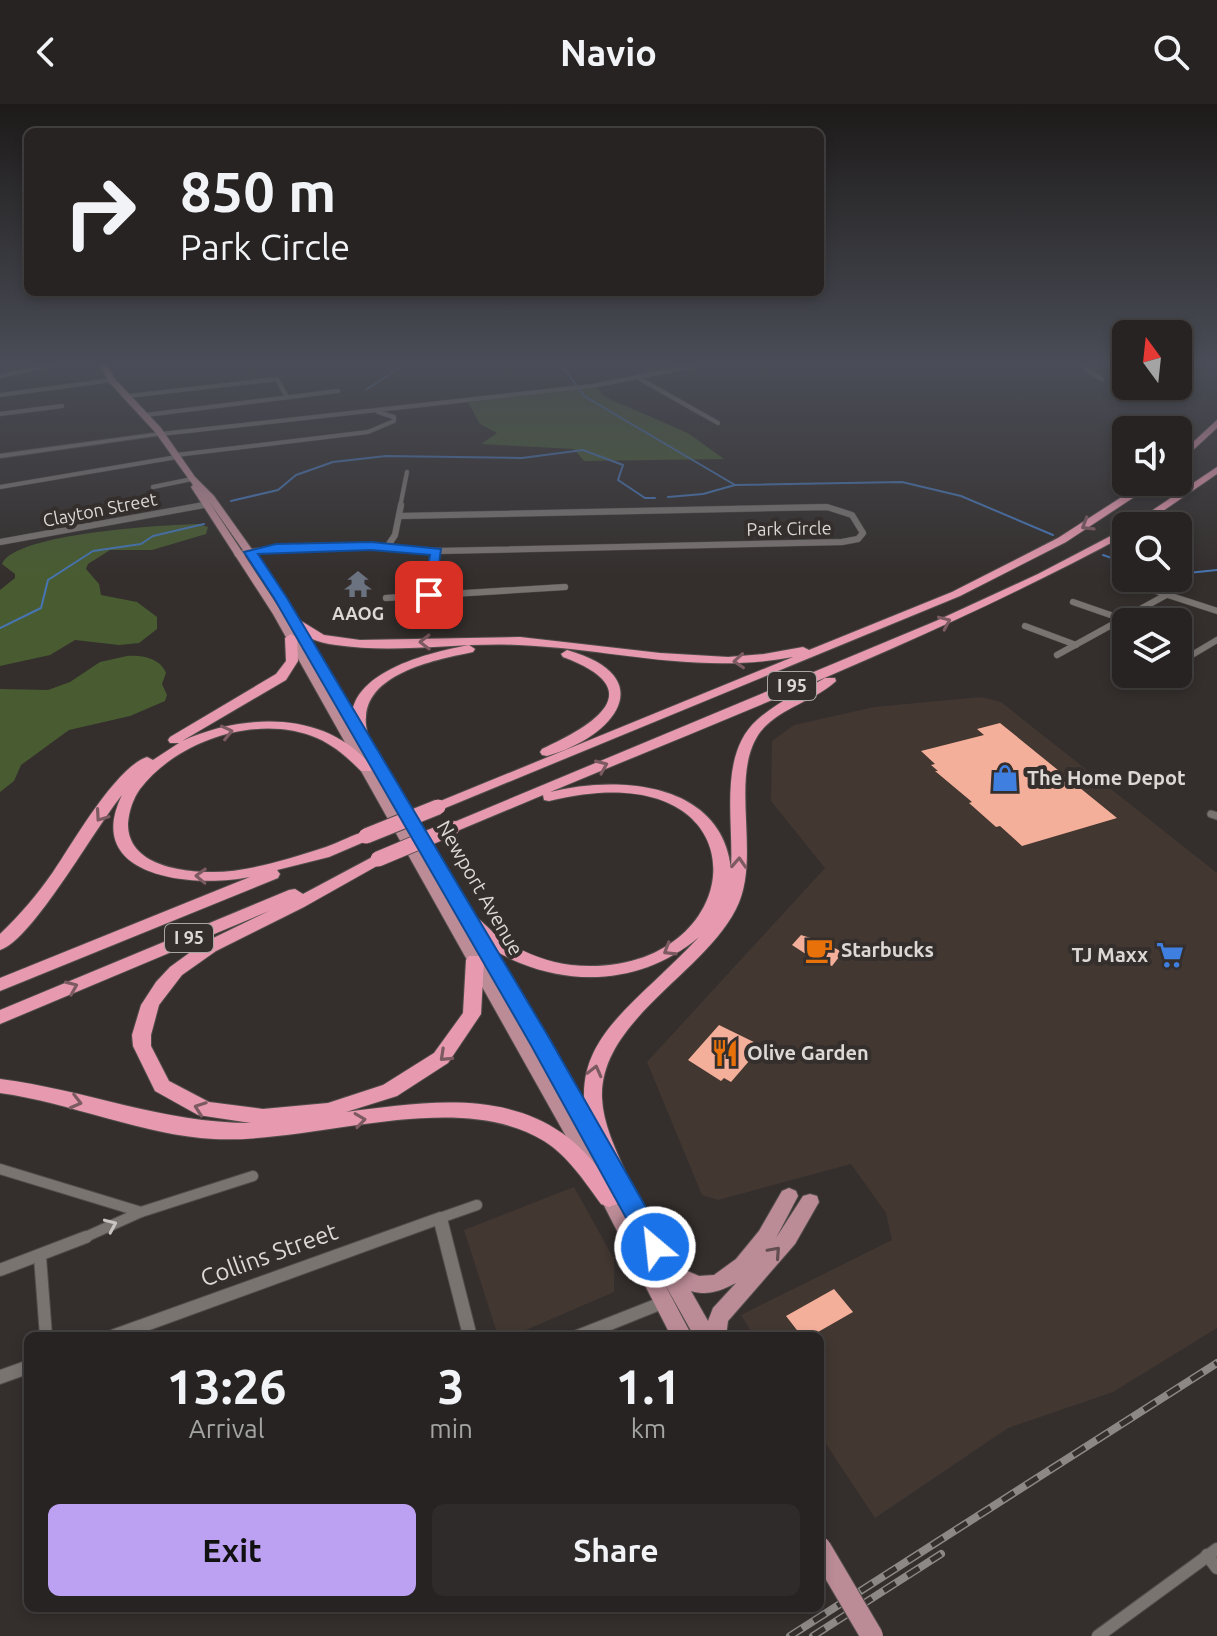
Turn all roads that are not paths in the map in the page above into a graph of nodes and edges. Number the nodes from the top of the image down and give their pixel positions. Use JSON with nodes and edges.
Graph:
{"nodes":[{"id":1,"x":157,"y":434,"type":"edge"},
{"id":2,"x":161,"y":434,"type":"edge"},
{"id":3,"x":348,"y":434,"type":"edge"},
{"id":4,"x":0,"y":456,"type":"edge"},
{"id":5,"x":177,"y":456,"type":"junction"},
{"id":6,"x":1217,"y":470,"type":"edge"},
{"id":7,"x":407,"y":472,"type":"dead end"},
{"id":8,"x":192,"y":479,"type":"junction"},
{"id":9,"x":0,"y":487,"type":"edge"},
{"id":10,"x":153,"y":487,"type":"dead end"},
{"id":11,"x":1131,"y":496,"type":"edge"},
{"id":12,"x":204,"y":505,"type":"junction"},
{"id":13,"x":1155,"y":512,"type":"edge"},
{"id":14,"x":399,"y":516,"type":"junction"},
{"id":15,"x":1112,"y":538,"type":"edge"},
{"id":16,"x":0,"y":542,"type":"edge"},
{"id":17,"x":387,"y":547,"type":"junction"},
{"id":18,"x":437,"y":551,"type":"junction"},
{"id":19,"x":243,"y":553,"type":"junction"},
{"id":20,"x":565,"y":587,"type":"dead end"},
{"id":21,"x":1157,"y":592,"type":"edge"},
{"id":22,"x":429,"y":595,"type":"junction"},
{"id":23,"x":1166,"y":595,"type":"junction"},
{"id":24,"x":386,"y":598,"type":"dead end"},
{"id":25,"x":1073,"y":602,"type":"dead end"},
{"id":26,"x":1142,"y":608,"type":"edge"},
{"id":27,"x":1217,"y":611,"type":"edge"},
{"id":28,"x":1112,"y":616,"type":"edge"},
{"id":29,"x":294,"y":622,"type":"junction"},
{"id":30,"x":1112,"y":625,"type":"edge"},
{"id":31,"x":1025,"y":626,"type":"dead end"},
{"id":32,"x":870,"y":632,"type":"junction"},
{"id":33,"x":291,"y":638,"type":"junction"},
{"id":34,"x":909,"y":638,"type":"junction"},
{"id":35,"x":1217,"y":640,"type":"edge"},
{"id":36,"x":1076,"y":645,"type":"junction"},
{"id":37,"x":1057,"y":655,"type":"dead end"},
{"id":38,"x":1192,"y":655,"type":"edge"},
{"id":39,"x":361,"y":736,"type":"junction"},
{"id":40,"x":366,"y":768,"type":"junction"},
{"id":41,"x":466,"y":795,"type":"junction"},
{"id":42,"x":486,"y":814,"type":"junction"},
{"id":43,"x":332,"y":850,"type":"junction"},
{"id":44,"x":378,"y":859,"type":"junction"},
{"id":45,"x":469,"y":920,"type":"junction"},
{"id":46,"x":0,"y":944,"type":"edge"},
{"id":47,"x":475,"y":960,"type":"junction"},
{"id":48,"x":0,"y":985,"type":"edge"},
{"id":49,"x":0,"y":1017,"type":"edge"},
{"id":50,"x":0,"y":1086,"type":"edge"},
{"id":51,"x":0,"y":1169,"type":"edge"},
{"id":52,"x":616,"y":1173,"type":"junction"},
{"id":53,"x":253,"y":1176,"type":"dead end"},
{"id":54,"x":789,"y":1196,"type":"dead end"},
{"id":55,"x":609,"y":1198,"type":"junction"},
{"id":56,"x":810,"y":1202,"type":"dead end"},
{"id":57,"x":477,"y":1205,"type":"dead end"},
{"id":58,"x":141,"y":1212,"type":"junction"},
{"id":59,"x":440,"y":1218,"type":"junction"},
{"id":60,"x":40,"y":1257,"type":"junction"},
{"id":61,"x":0,"y":1270,"type":"edge"},
{"id":62,"x":668,"y":1272,"type":"junction"},
{"id":63,"x":663,"y":1302,"type":"junction"},
{"id":64,"x":46,"y":1332,"type":"edge"},
{"id":65,"x":125,"y":1332,"type":"edge"},
{"id":66,"x":469,"y":1332,"type":"edge"},
{"id":67,"x":589,"y":1332,"type":"edge"},
{"id":68,"x":680,"y":1332,"type":"edge"},
{"id":69,"x":703,"y":1332,"type":"edge"},
{"id":70,"x":716,"y":1332,"type":"edge"},
{"id":71,"x":24,"y":1368,"type":"edge"},
{"id":72,"x":0,"y":1377,"type":"edge"},
{"id":73,"x":1212,"y":1552,"type":"edge"},
{"id":74,"x":824,"y":1555,"type":"edge"},
{"id":75,"x":1217,"y":1568,"type":"edge"},
{"id":76,"x":872,"y":1636,"type":"edge"},
{"id":77,"x":1098,"y":1636,"type":"edge"}],
"edges":[{"from":1,"to":4,"type":"street"},
{"from":2,"to":5,"type":"main road","name":"Newport Avenue"},
{"from":3,"to":5,"type":"street"},
{"from":5,"to":8,"type":"main road","name":"Newport Avenue"},
{"from":5,"to":9,"type":"street"},
{"from":6,"to":13,"type":"highway"},
{"from":7,"to":14,"type":"street"},
{"from":8,"to":10,"type":"street"},
{"from":8,"to":12,"type":"main road","name":"Newport Avenue"},
{"from":8,"to":19,"type":"main road","name":"Newport Avenue"},
{"from":11,"to":32,"type":"highway","number":"I 95","one_way":true},
{"from":12,"to":16,"type":"street","name":"Clayton Street"},
{"from":12,"to":19,"type":"main road","name":"Newport Avenue"},
{"from":14,"to":17,"type":"street"},
{"from":14,"to":18,"type":"street","name":"Park Circle"},
{"from":34,"to":15,"type":"highway","number":"I 95","one_way":true},
{"from":17,"to":18,"type":"street","name":"Park Circle"},
{"from":17,"to":19,"type":"street","name":"Park Circle"},
{"from":18,"to":22,"type":"street"},
{"from":19,"to":29,"type":"main road","name":"Newport Avenue"},
{"from":19,"to":33,"type":"main road","name":"Newport Avenue"},
{"from":20,"to":22,"type":"street"},
{"from":21,"to":23,"type":"street"},
{"from":22,"to":24,"type":"street"},
{"from":23,"to":26,"type":"street"},
{"from":23,"to":27,"type":"street"},
{"from":25,"to":28,"type":"street"},
{"from":32,"to":29,"type":"highway","one_way":true},
{"from":29,"to":39,"type":"main road","name":"Newport Avenue"},
{"from":30,"to":36,"type":"street"},
{"from":31,"to":36,"type":"street"},
{"from":32,"to":41,"type":"highway","number":"I 95"},
{"from":33,"to":40,"type":"main road","name":"Newport Avenue"},
{"from":33,"to":46,"type":"highway","one_way":true},
{"from":42,"to":34,"type":"highway","number":"I 95","one_way":true},
{"from":52,"to":34,"type":"highway","one_way":true},
{"from":35,"to":38,"type":"street"},
{"from":36,"to":37,"type":"street"},
{"from":39,"to":41,"type":"highway"},
{"from":39,"to":45,"type":"main road","name":"Newport Avenue"},
{"from":43,"to":40,"type":"highway","one_way":true},
{"from":40,"to":47,"type":"main road","name":"Newport Avenue"},
{"from":41,"to":43,"type":"highway","number":"I 95","bridge":true},
{"from":42,"to":44,"type":"highway","number":"I 95","bridge":true},
{"from":42,"to":45,"type":"highway","one_way":true},
{"from":43,"to":48,"type":"highway","number":"I 95"},
{"from":47,"to":44,"type":"highway","one_way":true},
{"from":49,"to":44,"type":"highway","number":"I 95","one_way":true},
{"from":45,"to":52,"type":"main road","name":"Newport Avenue"},
{"from":47,"to":55,"type":"main road","name":"Newport Avenue"},
{"from":50,"to":55,"type":"highway","one_way":true},
{"from":51,"to":58,"type":"street"},
{"from":52,"to":62,"type":"main road","name":"Newport Avenue"},
{"from":53,"to":58,"type":"street"},
{"from":54,"to":62,"type":"main road"},
{"from":55,"to":63,"type":"main road","name":"Newport Avenue"},
{"from":70,"to":56,"type":"main road","one_way":true},
{"from":57,"to":59,"type":"street","name":"Collins Street"},
{"from":60,"to":58,"type":"street","one_way":true},
{"from":59,"to":65,"type":"street","name":"Collins Street"},
{"from":59,"to":66,"type":"street"},
{"from":60,"to":61,"type":"street"},
{"from":60,"to":64,"type":"street"},
{"from":62,"to":69,"type":"main road","name":"Newport Avenue"},
{"from":63,"to":67,"type":"street"},
{"from":63,"to":68,"type":"main road","name":"Newport Avenue"},
{"from":71,"to":72,"type":"street"},
{"from":73,"to":75,"type":"street"},
{"from":73,"to":77,"type":"street"},
{"from":74,"to":76,"type":"main road","bridge":true}]}
